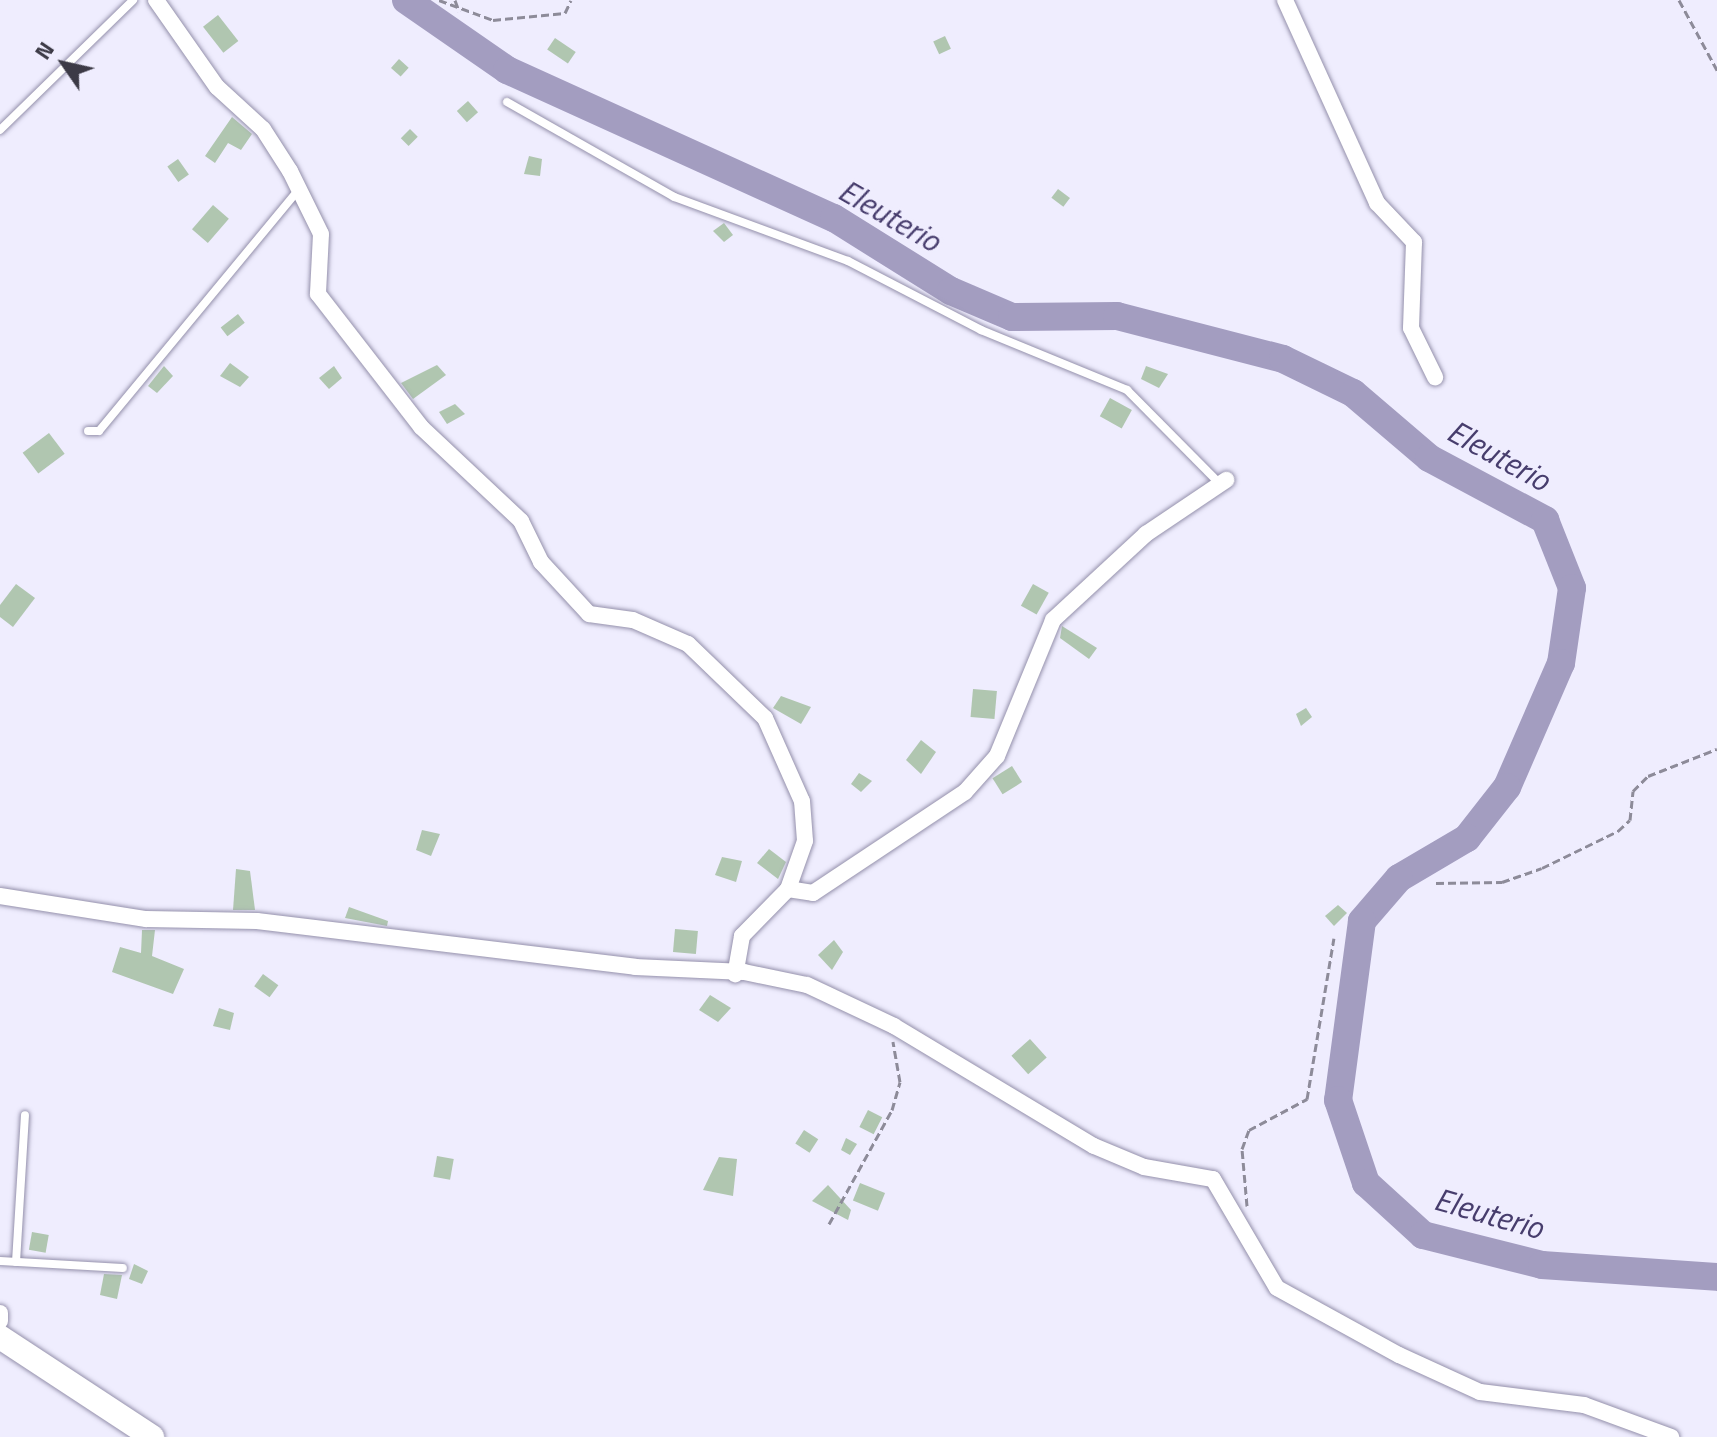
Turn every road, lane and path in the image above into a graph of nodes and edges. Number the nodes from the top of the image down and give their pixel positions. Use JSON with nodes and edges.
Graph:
{"nodes":[{"id":1,"x":133,"y":0,"type":"edge"},
{"id":2,"x":156,"y":0,"type":"edge"},
{"id":3,"x":439,"y":0,"type":"edge"},
{"id":4,"x":455,"y":0,"type":"edge"},
{"id":5,"x":571,"y":0,"type":"edge"},
{"id":6,"x":1285,"y":0,"type":"edge"},
{"id":7,"x":1679,"y":0,"type":"edge"},
{"id":8,"x":459,"y":11,"type":"junction"},
{"id":9,"x":1717,"y":70,"type":"edge"},
{"id":10,"x":507,"y":102,"type":"dead end"},
{"id":11,"x":0,"y":130,"type":"edge"},
{"id":12,"x":300,"y":189,"type":"junction"},
{"id":13,"x":1435,"y":377,"type":"dead end"},
{"id":14,"x":88,"y":431,"type":"dead end"},
{"id":15,"x":1223,"y":482,"type":"joint"},
{"id":16,"x":1717,"y":749,"type":"edge"},
{"id":17,"x":1436,"y":883,"type":"dead end"},
{"id":18,"x":788,"y":889,"type":"junction"},
{"id":19,"x":0,"y":896,"type":"edge"},
{"id":20,"x":1334,"y":938,"type":"dead end"},
{"id":21,"x":735,"y":974,"type":"junction"},
{"id":22,"x":889,"y":1023,"type":"junction"},
{"id":23,"x":25,"y":1115,"type":"dead end"},
{"id":24,"x":829,"y":1224,"type":"dead end"},
{"id":25,"x":1245,"y":1242,"type":"junction"},
{"id":26,"x":0,"y":1261,"type":"edge"},
{"id":27,"x":16,"y":1262,"type":"junction"},
{"id":28,"x":123,"y":1268,"type":"dead end"},
{"id":29,"x":0,"y":1313,"type":"edge"},
{"id":30,"x":0,"y":1321,"type":"edge"},
{"id":31,"x":0,"y":1337,"type":"edge"},
{"id":32,"x":152,"y":1437,"type":"edge"},
{"id":33,"x":1671,"y":1437,"type":"edge"}],
"edges":[{"from":1,"to":11,"type":"lane"},
{"from":2,"to":12,"type":"street"},
{"from":3,"to":8,"type":"path"},
{"from":4,"to":8,"type":"path"},
{"from":5,"to":8,"type":"path"},
{"from":6,"to":13,"type":"street"},
{"from":7,"to":9,"type":"path"},
{"from":10,"to":15,"type":"lane"},
{"from":12,"to":14,"type":"lane"},
{"from":12,"to":18,"type":"street"},
{"from":15,"to":18,"type":"street"},
{"from":16,"to":17,"type":"path"},
{"from":18,"to":21,"type":"street"},
{"from":19,"to":21,"type":"street"},
{"from":20,"to":25,"type":"path"},
{"from":21,"to":22,"type":"street"},
{"from":22,"to":24,"type":"path"},
{"from":22,"to":25,"type":"street"},
{"from":23,"to":27,"type":"lane"},
{"from":25,"to":33,"type":"street"},
{"from":26,"to":27,"type":"lane"},
{"from":27,"to":28,"type":"lane"},
{"from":29,"to":30,"type":"street"},
{"from":31,"to":32,"type":"main road"}]}
